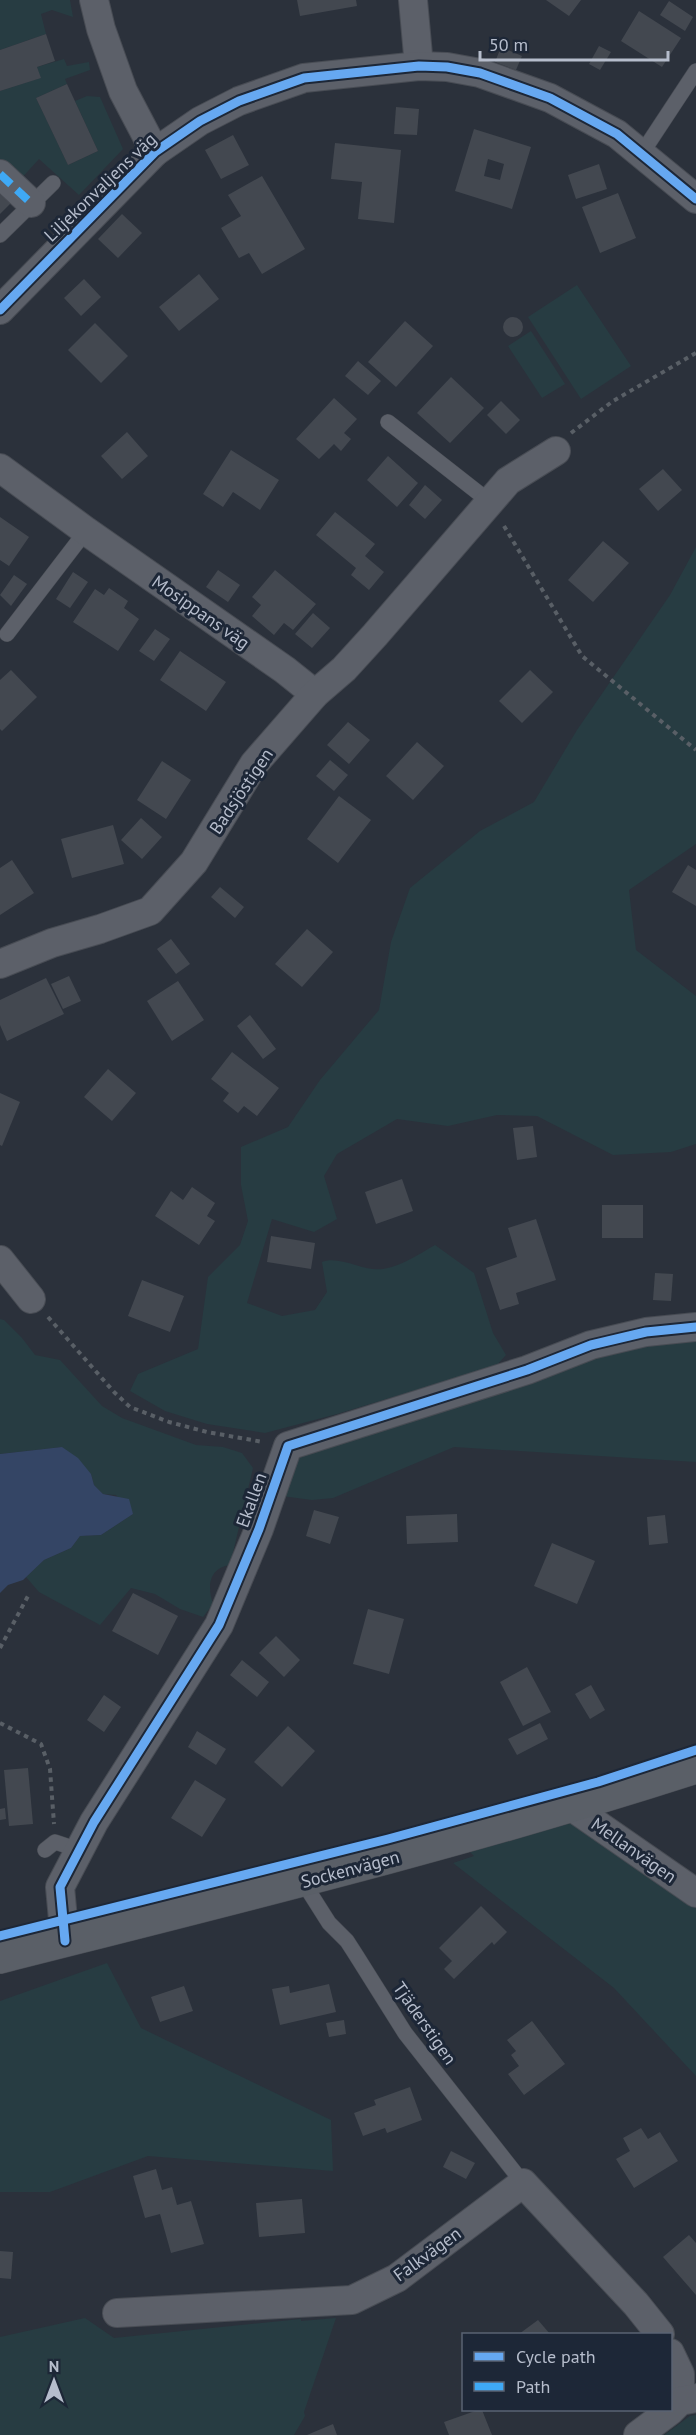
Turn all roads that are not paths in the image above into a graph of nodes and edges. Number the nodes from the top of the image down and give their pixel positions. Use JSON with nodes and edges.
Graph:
{"nodes":[{"id":1,"x":94,"y":0,"type":"edge"},
{"id":2,"x":413,"y":0,"type":"edge"},
{"id":3,"x":419,"y":66,"type":"junction"},
{"id":4,"x":696,"y":71,"type":"edge"},
{"id":5,"x":155,"y":152,"type":"junction"},
{"id":6,"x":642,"y":153,"type":"junction"},
{"id":7,"x":0,"y":174,"type":"edge"},
{"id":8,"x":53,"y":183,"type":"dead end"},
{"id":9,"x":696,"y":199,"type":"edge"},
{"id":10,"x":31,"y":203,"type":"junction"},
{"id":11,"x":0,"y":235,"type":"edge"},
{"id":12,"x":0,"y":310,"type":"edge"},
{"id":13,"x":388,"y":422,"type":"dead end"},
{"id":14,"x":556,"y":452,"type":"road end"},
{"id":15,"x":0,"y":468,"type":"edge"},
{"id":16,"x":490,"y":502,"type":"junction"},
{"id":17,"x":86,"y":531,"type":"junction"},
{"id":18,"x":7,"y":634,"type":"dead end"},
{"id":19,"x":315,"y":694,"type":"junction"},
{"id":20,"x":0,"y":964,"type":"edge"},
{"id":21,"x":0,"y":1260,"type":"edge"},
{"id":22,"x":31,"y":1299,"type":"road end"},
{"id":23,"x":696,"y":1327,"type":"edge"},
{"id":24,"x":696,"y":1767,"type":"edge"},
{"id":25,"x":572,"y":1807,"type":"junction"},
{"id":26,"x":303,"y":1882,"type":"junction"},
{"id":27,"x":696,"y":1893,"type":"edge"},
{"id":28,"x":65,"y":1941,"type":"junction"},
{"id":29,"x":0,"y":1958,"type":"edge"},
{"id":30,"x":523,"y":2183,"type":"junction"},
{"id":31,"x":117,"y":2313,"type":"dead end"},
{"id":32,"x":659,"y":2333,"type":"edge"},
{"id":33,"x":672,"y":2357,"type":"edge"},
{"id":34,"x":688,"y":2399,"type":"edge"},
{"id":35,"x":672,"y":2410,"type":"edge"},
{"id":36,"x":670,"y":2411,"type":"edge"},
{"id":37,"x":638,"y":2435,"type":"edge"}],
"edges":[{"from":1,"to":5,"type":"street"},
{"from":2,"to":3,"type":"street"},
{"from":3,"to":5,"type":"street","name":"Liljekonvaljens väg"},
{"from":3,"to":6,"type":"street","name":"Liljekonvaljens väg"},
{"from":4,"to":6,"type":"lane"},
{"from":5,"to":12,"type":"street","name":"Liljekonvaljens väg"},
{"from":6,"to":9,"type":"street","name":"Liljekonvaljens väg"},
{"from":7,"to":10,"type":"street","name":"Liljekonvaljens väg"},
{"from":8,"to":10,"type":"lane","name":"Liljekonvaljens väg"},
{"from":10,"to":11,"type":"lane","name":"Liljekonvaljens väg"},
{"from":13,"to":16,"type":"lane"},
{"from":14,"to":16,"type":"street","name":"Badsjöstigen"},
{"from":15,"to":17,"type":"street","name":"Mosippans väg"},
{"from":16,"to":19,"type":"street","name":"Badsjöstigen"},
{"from":17,"to":18,"type":"lane"},
{"from":17,"to":19,"type":"street","name":"Mosippans väg"},
{"from":19,"to":20,"type":"street","name":"Badsjöstigen"},
{"from":21,"to":22,"type":"street"},
{"from":23,"to":28,"type":"street","name":"Ekallen"},
{"from":24,"to":25,"type":"street","name":"Sockenvägen"},
{"from":25,"to":26,"type":"street","name":"Sockenvägen"},
{"from":25,"to":27,"type":"street","name":"Mellanvägen"},
{"from":26,"to":28,"type":"street","name":"Sockenvägen"},
{"from":26,"to":30,"type":"lane","name":"Tjäderstigen"},
{"from":28,"to":29,"type":"street","name":"Sockenvägen"},
{"from":30,"to":31,"type":"street","name":"Falkvägen"},
{"from":30,"to":32,"type":"street"},
{"from":33,"to":34,"type":"street"},
{"from":34,"to":35,"type":"street"},
{"from":36,"to":37,"type":"street"}]}
